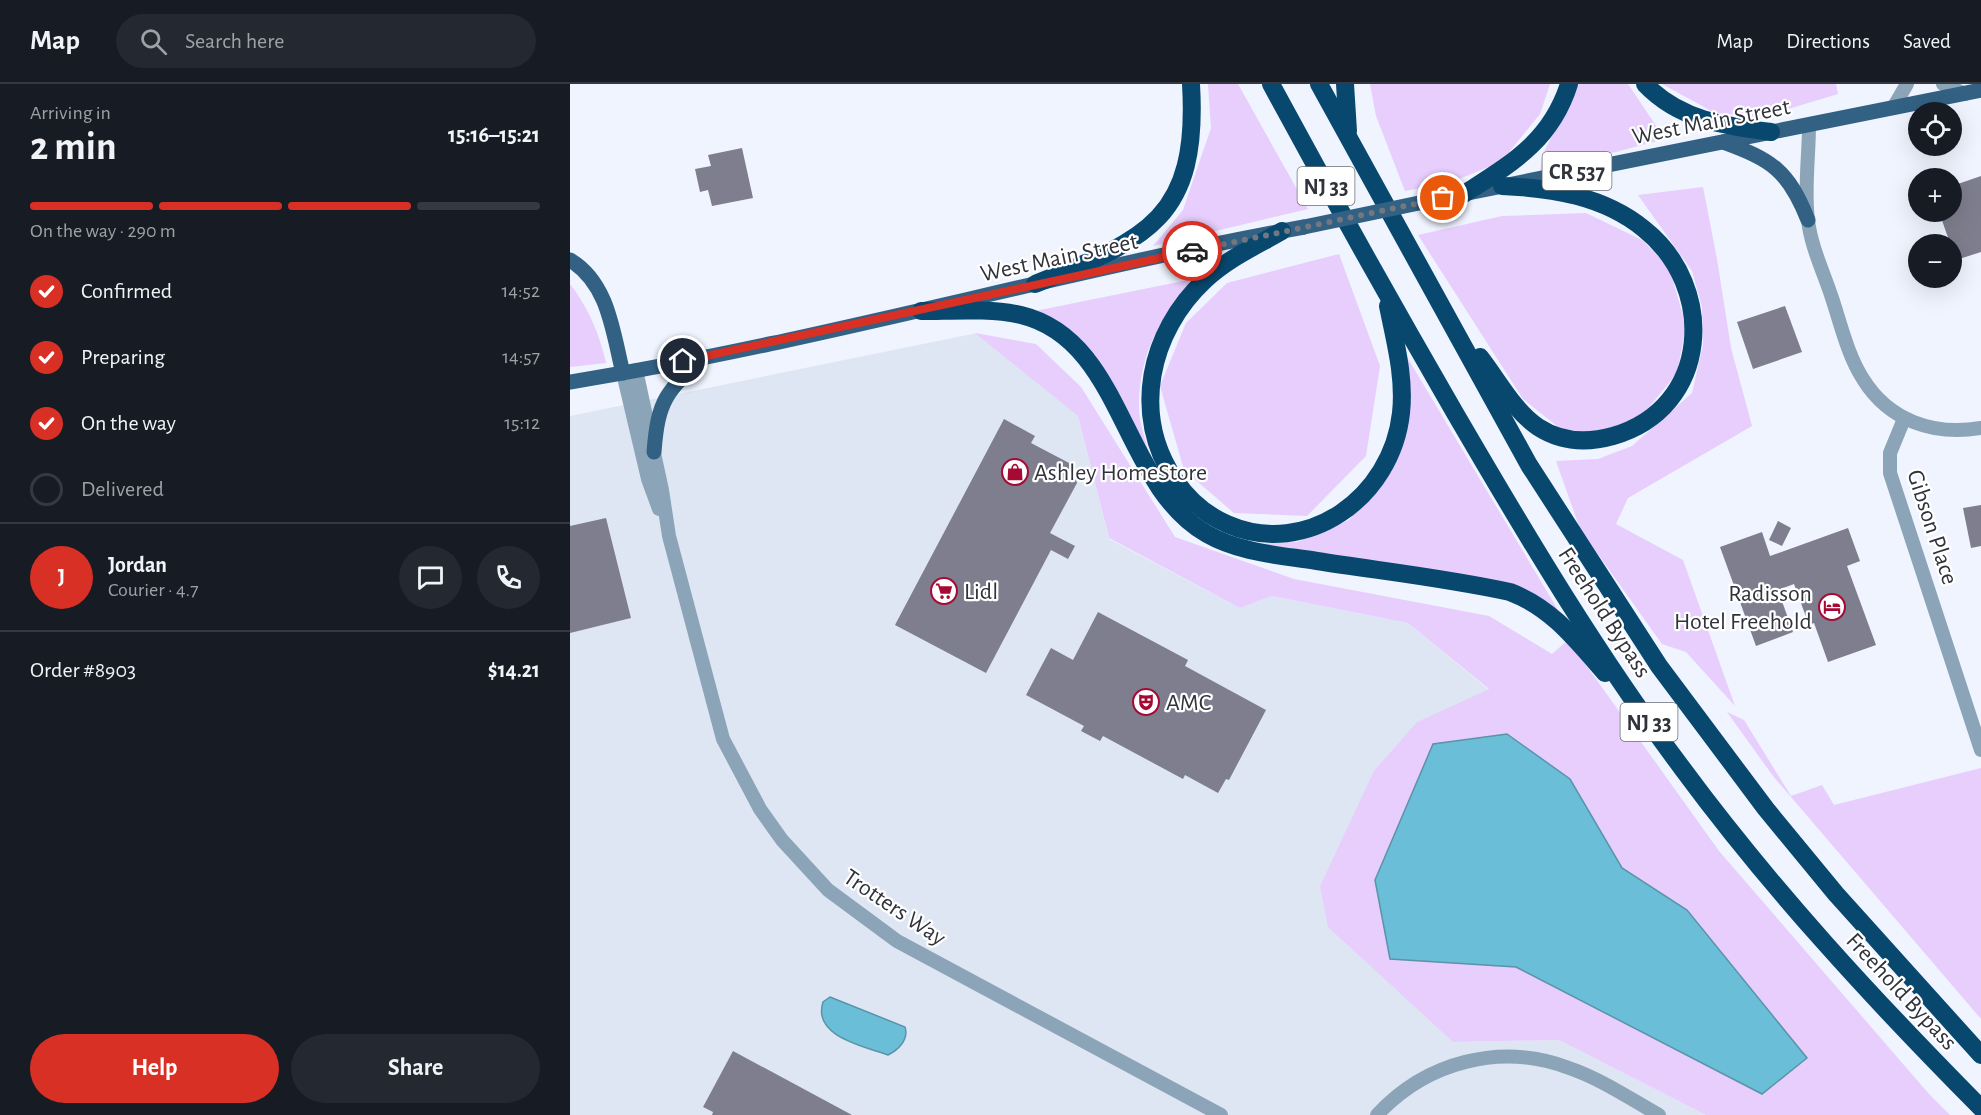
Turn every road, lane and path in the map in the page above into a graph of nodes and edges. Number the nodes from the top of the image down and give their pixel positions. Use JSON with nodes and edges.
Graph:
{"nodes":[{"id":1,"x":1191,"y":84,"type":"edge"},
{"id":2,"x":1271,"y":84,"type":"edge"},
{"id":3,"x":1319,"y":84,"type":"edge"},
{"id":4,"x":1345,"y":84,"type":"edge"},
{"id":5,"x":1569,"y":84,"type":"edge"},
{"id":6,"x":1645,"y":84,"type":"edge"},
{"id":7,"x":1907,"y":84,"type":"edge"},
{"id":8,"x":1943,"y":84,"type":"edge"},
{"id":9,"x":1981,"y":90,"type":"edge"},
{"id":10,"x":1965,"y":94,"type":"junction"},
{"id":11,"x":1893,"y":108,"type":"junction"},
{"id":12,"x":1809,"y":125,"type":"junction"},
{"id":13,"x":1771,"y":132,"type":"junction"},
{"id":14,"x":1348,"y":136,"type":"junction"},
{"id":15,"x":1723,"y":142,"type":"junction"},
{"id":16,"x":1502,"y":186,"type":"junction"},
{"id":17,"x":1464,"y":194,"type":"junction"},
{"id":18,"x":1808,"y":220,"type":"junction"},
{"id":19,"x":1282,"y":231,"type":"junction"},
{"id":20,"x":570,"y":260,"type":"edge"},
{"id":21,"x":1035,"y":284,"type":"junction"},
{"id":22,"x":1383,"y":286,"type":"junction"},
{"id":23,"x":921,"y":311,"type":"junction"},
{"id":24,"x":1450,"y":319,"type":"junction"},
{"id":25,"x":706,"y":356,"type":"junction"},
{"id":26,"x":630,"y":372,"type":"junction"},
{"id":27,"x":570,"y":382,"type":"edge"},
{"id":28,"x":1904,"y":419,"type":"junction"},
{"id":29,"x":1981,"y":428,"type":"edge"},
{"id":30,"x":654,"y":452,"type":"junction"},
{"id":31,"x":669,"y":536,"type":"junction"},
{"id":32,"x":1647,"y":720,"type":"junction"},
{"id":33,"x":1981,"y":750,"type":"edge"},
{"id":34,"x":1981,"y":1055,"type":"edge"},
{"id":35,"x":1981,"y":1108,"type":"edge"},
{"id":36,"x":1221,"y":1115,"type":"edge"},
{"id":37,"x":1377,"y":1115,"type":"edge"},
{"id":38,"x":1659,"y":1115,"type":"edge"}],
"edges":[{"from":1,"to":21,"type":"highway"},
{"from":2,"to":22,"type":"highway","name":"Freehold Bypass","number":"NJ 33"},
{"from":3,"to":14,"type":"highway","name":"Freehold Bypass","number":"NJ 33"},
{"from":4,"to":14,"type":"highway"},
{"from":5,"to":17,"type":"highway"},
{"from":6,"to":13,"type":"highway"},
{"from":7,"to":11,"type":"street"},
{"from":8,"to":10,"type":"street"},
{"from":9,"to":10,"type":"main road","name":"West Main Street","number":"CR 537"},
{"from":10,"to":11,"type":"main road","name":"West Main Street","number":"CR 537"},
{"from":11,"to":12,"type":"main road","name":"West Main Street","number":"CR 537"},
{"from":12,"to":13,"type":"main road","name":"West Main Street","number":"CR 537"},
{"from":12,"to":18,"type":"street"},
{"from":13,"to":15,"type":"main road","name":"West Main Street","number":"CR 537"},
{"from":14,"to":24,"type":"highway","name":"Freehold Bypass","number":"NJ 33"},
{"from":15,"to":16,"type":"main road","name":"West Main Street","number":"CR 537"},
{"from":15,"to":18,"type":"main road"},
{"from":16,"to":17,"type":"main road","name":"West Main Street","number":"CR 537"},
{"from":16,"to":24,"type":"highway"},
{"from":17,"to":19,"type":"main road","name":"West Main Street","number":"CR 537","bridge":true},
{"from":18,"to":28,"type":"street"},
{"from":19,"to":21,"type":"main road","name":"West Main Street","number":"CR 537"},
{"from":19,"to":22,"type":"highway"},
{"from":20,"to":26,"type":"main road"},
{"from":21,"to":23,"type":"main road","name":"West Main Street","number":"CR 537"},
{"from":22,"to":32,"type":"highway","name":"Freehold Bypass","number":"NJ 33"},
{"from":23,"to":25,"type":"main road","name":"West Main Street","number":"CR 537"},
{"from":23,"to":32,"type":"highway"},
{"from":24,"to":34,"type":"highway","name":"Freehold Bypass","number":"NJ 33"},
{"from":25,"to":26,"type":"main road","name":"West Main Street","number":"CR 537"},
{"from":25,"to":30,"type":"main road"},
{"from":26,"to":27,"type":"main road","name":"West Main Street","number":"CR 537"},
{"from":26,"to":30,"type":"street","name":"Trotters Way"},
{"from":26,"to":31,"type":"street","name":"Trotters Way"},
{"from":28,"to":29,"type":"street"},
{"from":28,"to":33,"type":"street","name":"Gibson Place"},
{"from":30,"to":31,"type":"street","name":"Trotters Way"},
{"from":31,"to":36,"type":"street","name":"Trotters Way"},
{"from":32,"to":35,"type":"highway","name":"Freehold Bypass","number":"NJ 33"},
{"from":37,"to":38,"type":"street"}]}
